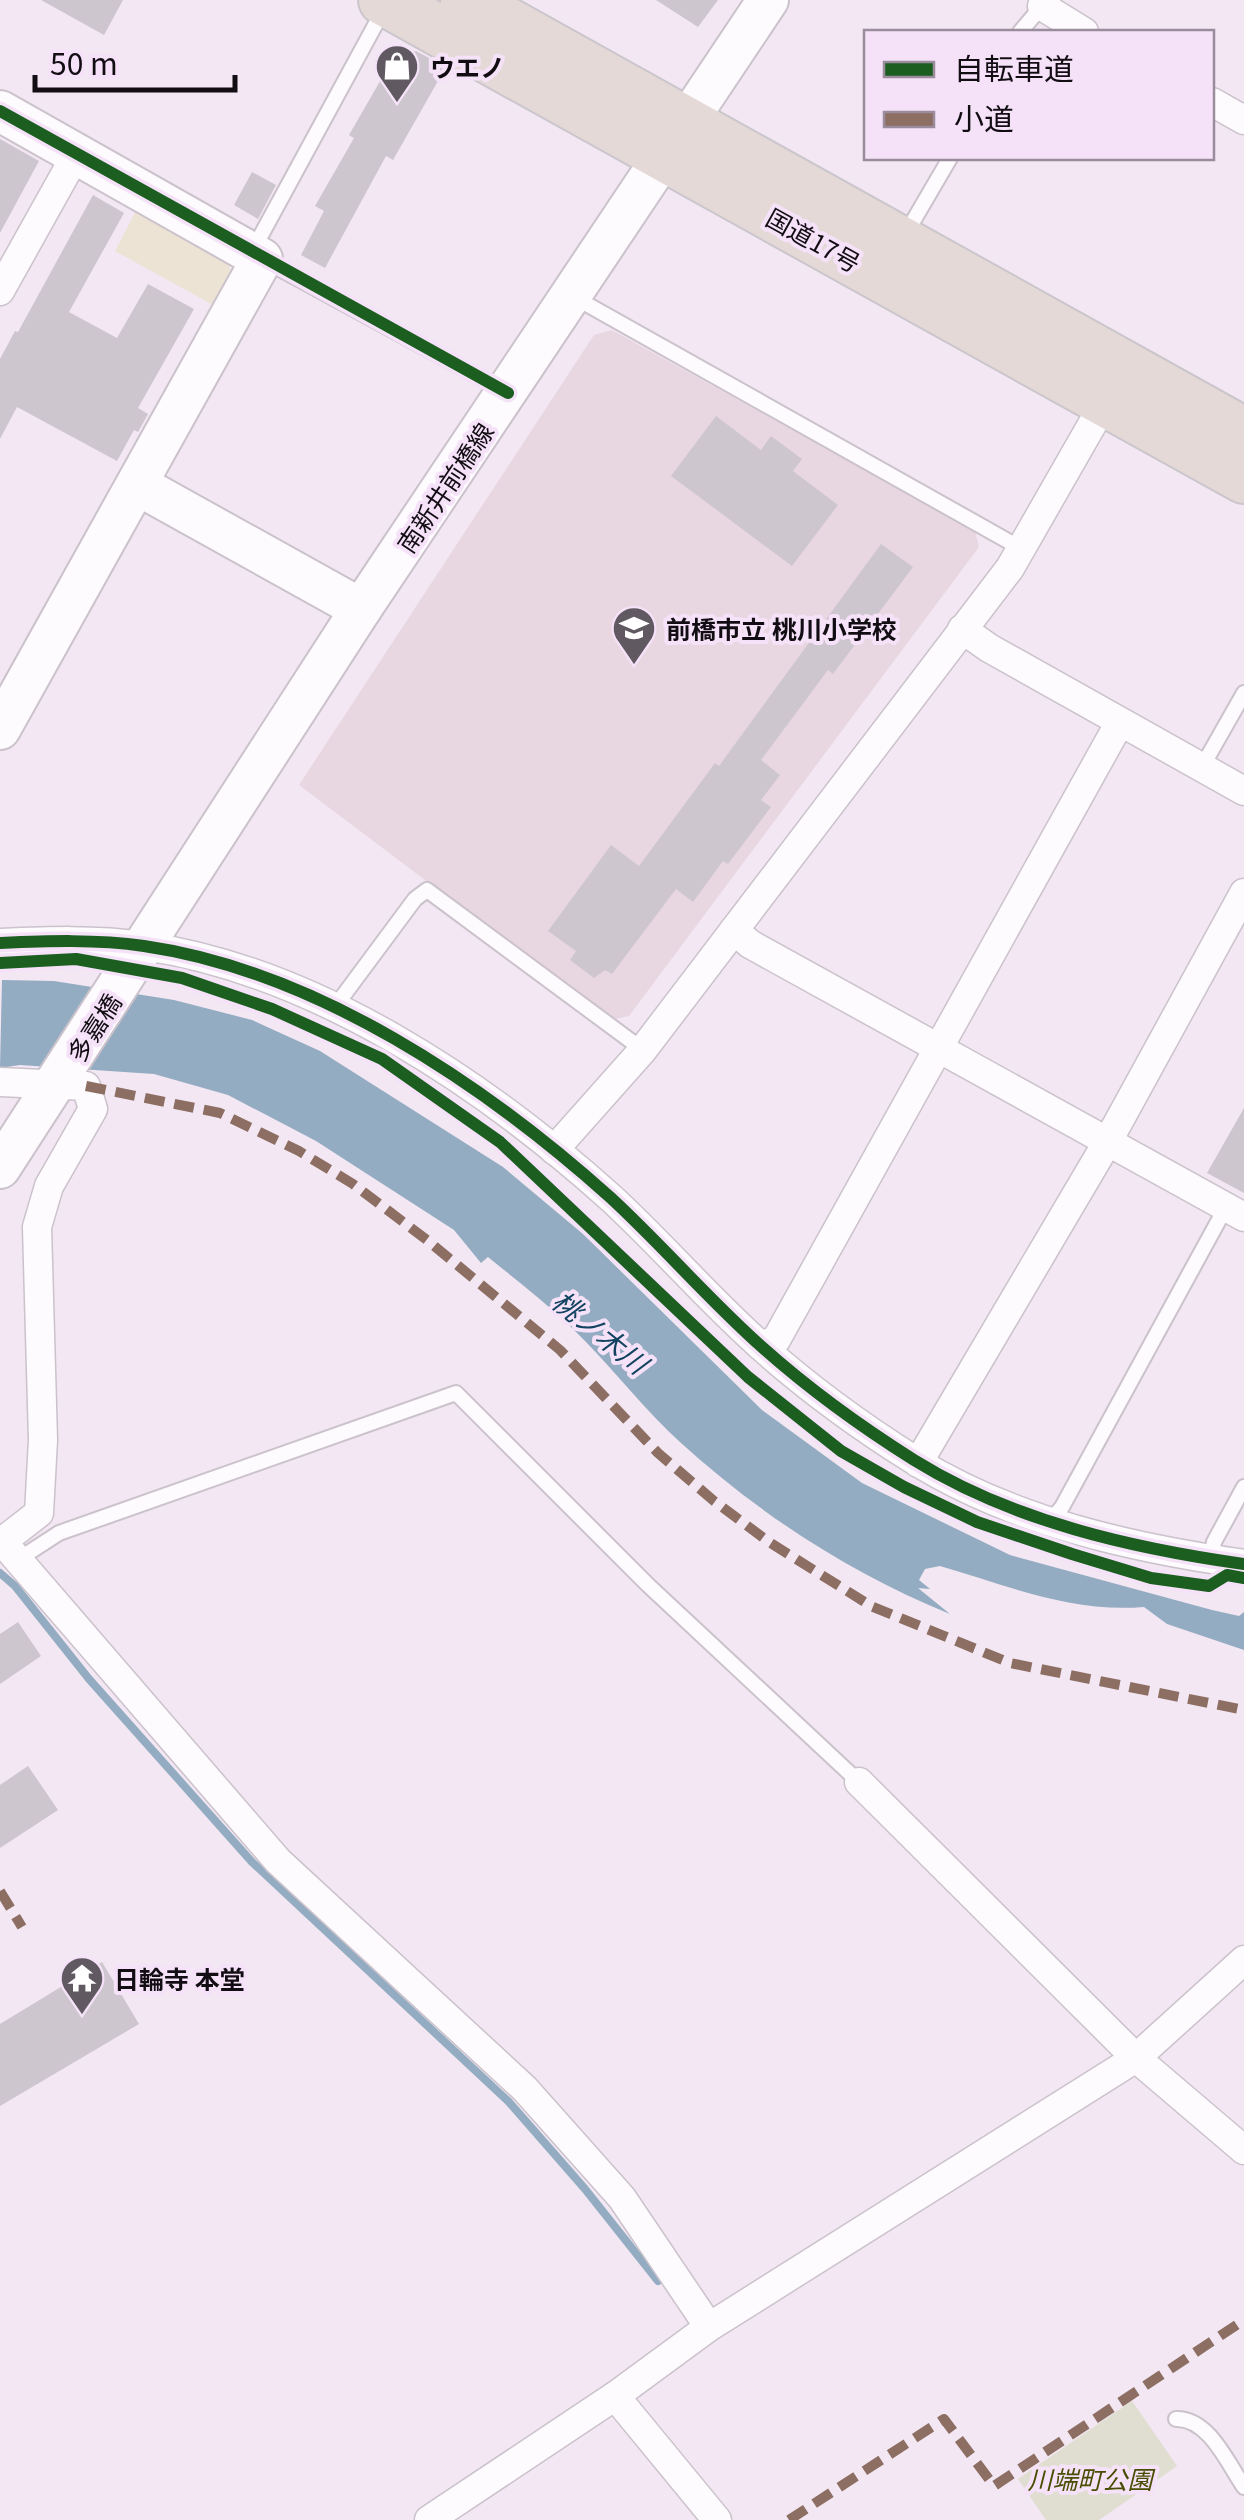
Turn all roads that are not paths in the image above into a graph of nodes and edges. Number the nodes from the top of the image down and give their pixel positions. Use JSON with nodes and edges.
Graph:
{"nodes":[{"id":1,"x":466,"y":0,"type":"edge"},
{"id":2,"x":768,"y":0,"type":"edge"},
{"id":3,"x":386,"y":1,"type":"edge"},
{"id":4,"x":1044,"y":3,"type":"edge"},
{"id":5,"x":1022,"y":30,"type":"edge"},
{"id":6,"x":1081,"y":30,"type":"edge"},
{"id":7,"x":1214,"y":103,"type":"edge"},
{"id":8,"x":0,"y":111,"type":"edge"},
{"id":9,"x":1244,"y":120,"type":"edge"},
{"id":10,"x":675,"y":139,"type":"junction"},
{"id":11,"x":77,"y":153,"type":"junction"},
{"id":12,"x":949,"y":160,"type":"edge"},
{"id":13,"x":900,"y":242,"type":"junction"},
{"id":14,"x":262,"y":259,"type":"junction"},
{"id":15,"x":0,"y":291,"type":"edge"},
{"id":16,"x":572,"y":296,"type":"junction"},
{"id":17,"x":508,"y":393,"type":"junction"},
{"id":18,"x":1105,"y":402,"type":"junction"},
{"id":19,"x":1244,"y":433,"type":"edge"},
{"id":20,"x":1244,"y":478,"type":"edge"},
{"id":21,"x":138,"y":485,"type":"junction"},
{"id":22,"x":1022,"y":550,"type":"junction"},
{"id":23,"x":361,"y":609,"type":"junction"},
{"id":24,"x":962,"y":629,"type":"junction"},
{"id":25,"x":1244,"y":692,"type":"edge"},
{"id":26,"x":1120,"y":722,"type":"junction"},
{"id":27,"x":0,"y":729,"type":"edge"},
{"id":28,"x":1202,"y":767,"type":"junction"},
{"id":29,"x":1244,"y":790,"type":"edge"},
{"id":30,"x":1244,"y":893,"type":"edge"},
{"id":31,"x":734,"y":930,"type":"junction"},
{"id":32,"x":0,"y":943,"type":"edge"},
{"id":33,"x":134,"y":961,"type":"junction"},
{"id":34,"x":330,"y":1006,"type":"junction"},
{"id":35,"x":939,"y":1048,"type":"junction"},
{"id":36,"x":643,"y":1050,"type":"junction"},
{"id":37,"x":58,"y":1080,"type":"junction"},
{"id":38,"x":0,"y":1082,"type":"edge"},
{"id":39,"x":1108,"y":1141,"type":"junction"},
{"id":40,"x":554,"y":1150,"type":"junction"},
{"id":41,"x":0,"y":1168,"type":"edge"},
{"id":42,"x":1235,"y":1212,"type":"edge"},
{"id":43,"x":761,"y":1346,"type":"junction"},
{"id":44,"x":918,"y":1463,"type":"junction"},
{"id":45,"x":1244,"y":1487,"type":"edge"},
{"id":46,"x":1051,"y":1520,"type":"junction"},
{"id":47,"x":5,"y":1553,"type":"edge"},
{"id":48,"x":1204,"y":1558,"type":"junction"},
{"id":49,"x":1244,"y":1564,"type":"edge"},
{"id":50,"x":859,"y":1782,"type":"joint"},
{"id":51,"x":1244,"y":1960,"type":"edge"},
{"id":52,"x":1136,"y":2058,"type":"junction"},
{"id":53,"x":1244,"y":2150,"type":"edge"},
{"id":54,"x":709,"y":2327,"type":"junction"},
{"id":55,"x":615,"y":2396,"type":"junction"},
{"id":56,"x":1176,"y":2419,"type":"dead end"},
{"id":57,"x":1244,"y":2487,"type":"edge"},
{"id":58,"x":429,"y":2520,"type":"edge"},
{"id":59,"x":716,"y":2520,"type":"edge"}],
"edges":[{"from":1,"to":10,"type":"highway","name":"国道17号"},
{"from":2,"to":10,"type":"main road","name":"南新井前橋線"},
{"from":3,"to":10,"type":"highway","name":"国道17号"},
{"from":3,"to":14,"type":"lane"},
{"from":4,"to":5,"type":"lane"},
{"from":4,"to":6,"type":"street"},
{"from":7,"to":9,"type":"street"},
{"from":8,"to":11,"type":"main road"},
{"from":10,"to":13,"type":"highway","name":"国道17号"},
{"from":10,"to":16,"type":"main road","name":"南新井前橋線"},
{"from":10,"to":18,"type":"highway","name":"国道17号"},
{"from":11,"to":14,"type":"main road"},
{"from":11,"to":15,"type":"street"},
{"from":12,"to":13,"type":"lane"},
{"from":13,"to":19,"type":"highway","name":"国道17号"},
{"from":14,"to":17,"type":"lane"},
{"from":14,"to":21,"type":"main road"},
{"from":16,"to":17,"type":"main road","name":"南新井前橋線"},
{"from":16,"to":22,"type":"lane"},
{"from":17,"to":23,"type":"main road","name":"南新井前橋線"},
{"from":18,"to":20,"type":"highway","name":"国道17号"},
{"from":18,"to":22,"type":"street"},
{"from":21,"to":23,"type":"main road"},
{"from":21,"to":27,"type":"main road"},
{"from":22,"to":24,"type":"street"},
{"from":23,"to":33,"type":"main road","name":"南新井前橋線"},
{"from":24,"to":26,"type":"street"},
{"from":24,"to":31,"type":"street"},
{"from":25,"to":28,"type":"lane"},
{"from":26,"to":28,"type":"street"},
{"from":26,"to":35,"type":"street"},
{"from":28,"to":29,"type":"street"},
{"from":30,"to":39,"type":"street"},
{"from":31,"to":35,"type":"street"},
{"from":31,"to":36,"type":"street"},
{"from":32,"to":33,"type":"street"},
{"from":33,"to":34,"type":"street"},
{"from":33,"to":37,"type":"main road","name":"多嘉橋"},
{"from":34,"to":36,"type":"lane"},
{"from":34,"to":40,"type":"street"},
{"from":35,"to":39,"type":"street"},
{"from":35,"to":43,"type":"street"},
{"from":36,"to":40,"type":"street"},
{"from":37,"to":38,"type":"street"},
{"from":37,"to":41,"type":"main road"},
{"from":37,"to":47,"type":"street"},
{"from":39,"to":42,"type":"street"},
{"from":39,"to":44,"type":"street"},
{"from":40,"to":43,"type":"street"},
{"from":42,"to":46,"type":"lane"},
{"from":43,"to":44,"type":"street"},
{"from":44,"to":46,"type":"street"},
{"from":45,"to":48,"type":"lane"},
{"from":46,"to":48,"type":"street"},
{"from":47,"to":50,"type":"lane"},
{"from":47,"to":54,"type":"street"},
{"from":48,"to":49,"type":"street"},
{"from":50,"to":52,"type":"street"},
{"from":51,"to":52,"type":"street"},
{"from":52,"to":53,"type":"street"},
{"from":52,"to":54,"type":"street"},
{"from":54,"to":55,"type":"street"},
{"from":55,"to":58,"type":"street"},
{"from":55,"to":59,"type":"street"},
{"from":56,"to":57,"type":"lane"}]}
